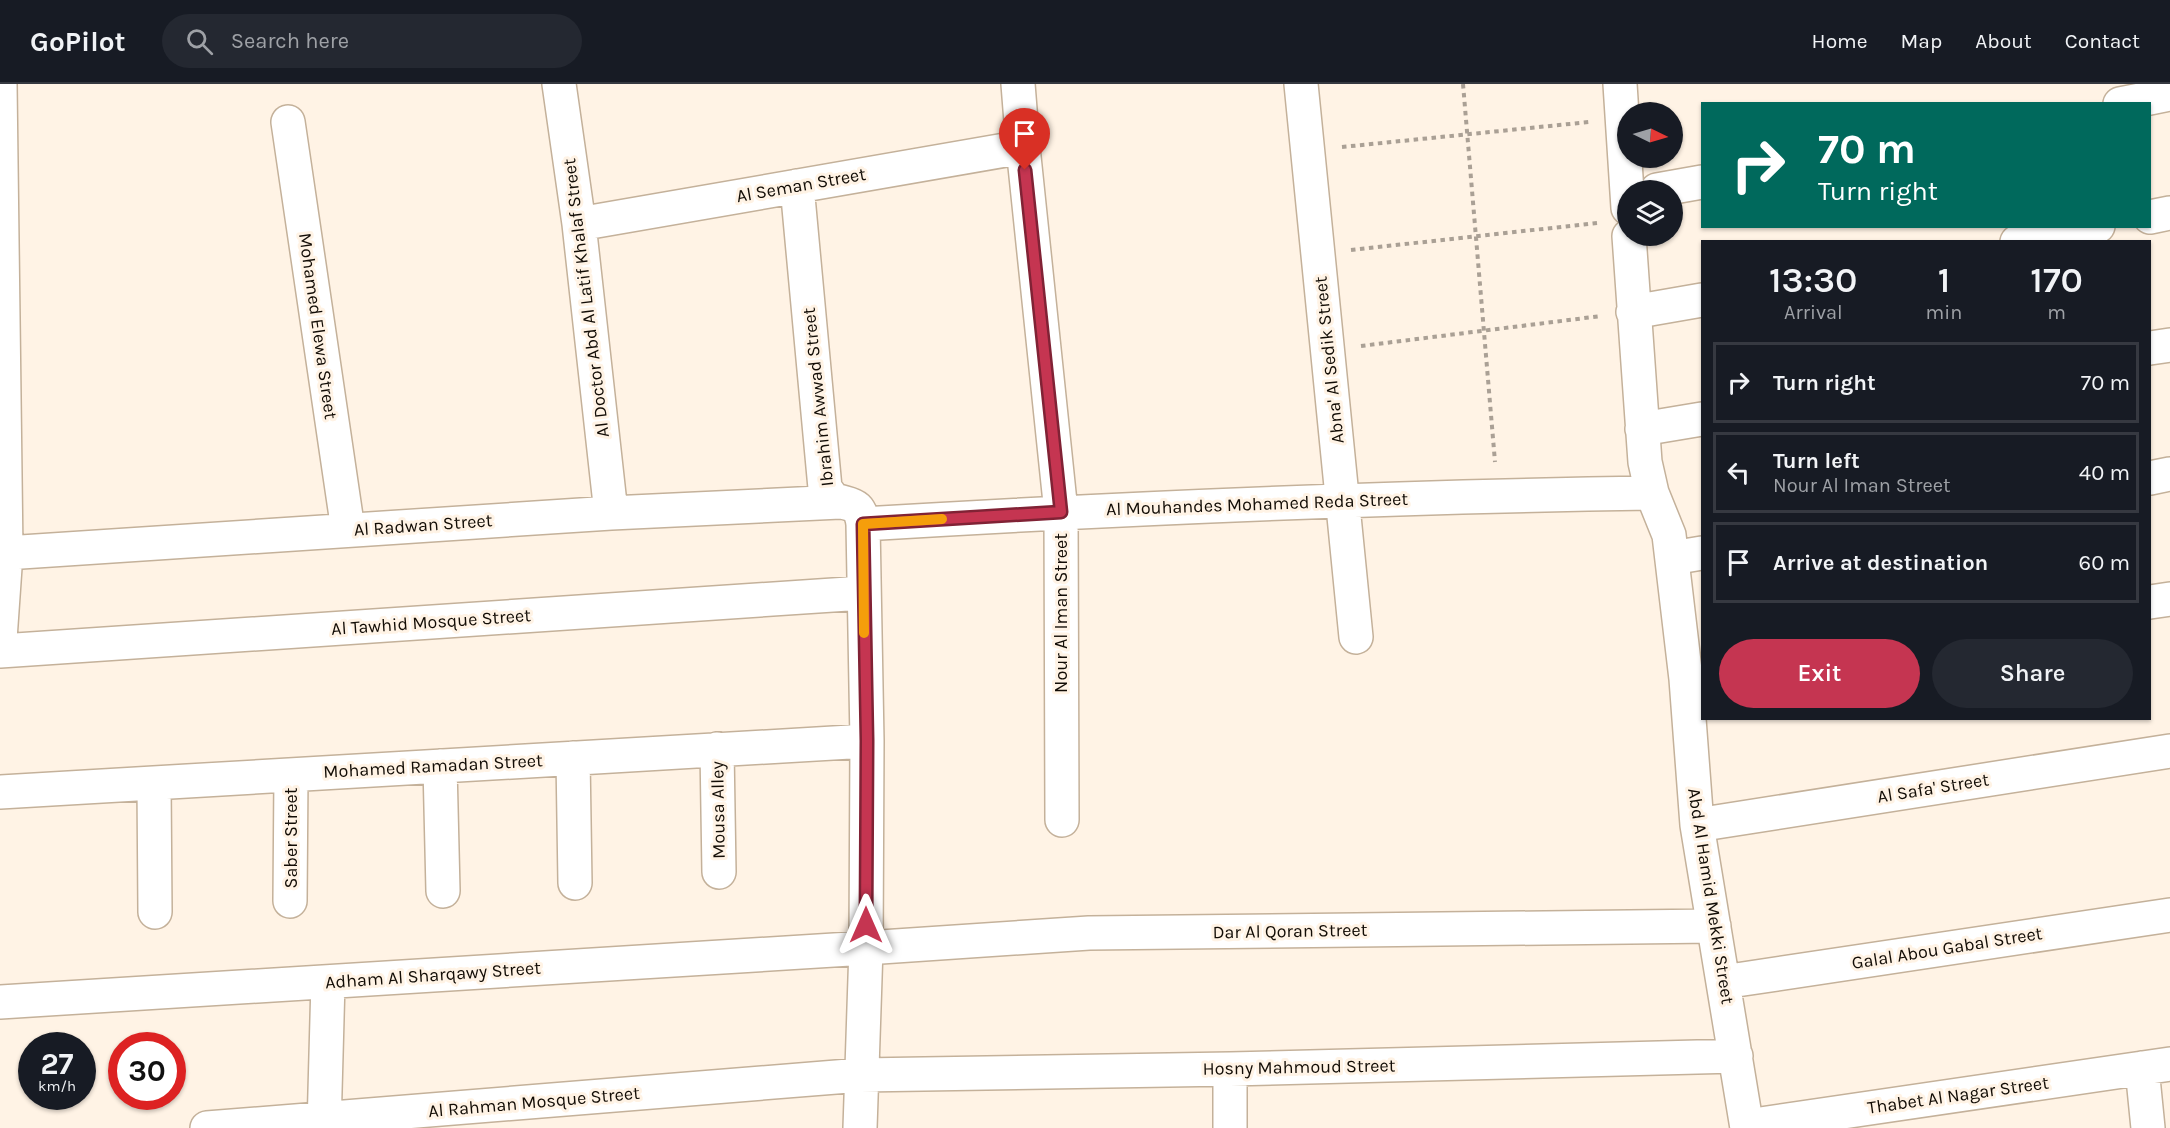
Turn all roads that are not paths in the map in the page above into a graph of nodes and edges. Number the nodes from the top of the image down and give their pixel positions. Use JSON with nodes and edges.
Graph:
{"nodes":[{"id":1,"x":0,"y":84,"type":"edge"},
{"id":2,"x":559,"y":84,"type":"edge"},
{"id":3,"x":1018,"y":84,"type":"edge"},
{"id":4,"x":1301,"y":84,"type":"edge"},
{"id":5,"x":1620,"y":84,"type":"edge"},
{"id":6,"x":2170,"y":94,"type":"edge"},
{"id":7,"x":2130,"y":102,"type":"edge"},
{"id":8,"x":288,"y":122,"type":"dead end"},
{"id":9,"x":1023,"y":147,"type":"junction"},
{"id":10,"x":1626,"y":180,"type":"edge"},
{"id":11,"x":1701,"y":182,"type":"edge"},
{"id":12,"x":1683,"y":185,"type":"edge"},
{"id":13,"x":797,"y":186,"type":"junction"},
{"id":14,"x":2170,"y":213,"type":"edge"},
{"id":15,"x":2151,"y":217,"type":"edge"},
{"id":16,"x":579,"y":224,"type":"junction"},
{"id":17,"x":2088,"y":228,"type":"edge"},
{"id":18,"x":2,"y":234,"type":"edge"},
{"id":19,"x":2027,"y":240,"type":"edge"},
{"id":20,"x":1623,"y":246,"type":"edge"},
{"id":21,"x":1701,"y":300,"type":"edge"},
{"id":22,"x":1633,"y":312,"type":"junction"},
{"id":23,"x":2170,"y":345,"type":"edge"},
{"id":24,"x":2151,"y":348,"type":"edge"},
{"id":25,"x":1701,"y":419,"type":"edge"},
{"id":26,"x":1642,"y":429,"type":"junction"},
{"id":27,"x":2170,"y":474,"type":"edge"},
{"id":28,"x":2151,"y":478,"type":"edge"},
{"id":29,"x":3,"y":493,"type":"edge"},
{"id":30,"x":1652,"y":493,"type":"junction"},
{"id":31,"x":1342,"y":499,"type":"junction"},
{"id":32,"x":840,"y":502,"type":"junction"},
{"id":33,"x":1061,"y":512,"type":"junction"},
{"id":34,"x":611,"y":513,"type":"junction"},
{"id":35,"x":863,"y":524,"type":"junction"},
{"id":36,"x":348,"y":530,"type":"junction"},
{"id":37,"x":6,"y":553,"type":"junction"},
{"id":38,"x":1687,"y":555,"type":"edge"},
{"id":39,"x":863,"y":593,"type":"junction"},
{"id":40,"x":2170,"y":599,"type":"edge"},
{"id":41,"x":2151,"y":602,"type":"edge"},
{"id":42,"x":1356,"y":637,"type":"dead end"},
{"id":43,"x":0,"y":639,"type":"edge"},
{"id":44,"x":0,"y":651,"type":"edge"},
{"id":45,"x":1694,"y":678,"type":"edge"},
{"id":46,"x":867,"y":741,"type":"junction"},
{"id":47,"x":717,"y":749,"type":"junction"},
{"id":48,"x":2170,"y":751,"type":"edge"},
{"id":49,"x":573,"y":758,"type":"junction"},
{"id":50,"x":440,"y":766,"type":"junction"},
{"id":51,"x":291,"y":775,"type":"junction"},
{"id":52,"x":154,"y":783,"type":"junction"},
{"id":53,"x":0,"y":792,"type":"edge"},
{"id":54,"x":1062,"y":820,"type":"dead end"},
{"id":55,"x":1697,"y":825,"type":"junction"},
{"id":56,"x":719,"y":872,"type":"dead end"},
{"id":57,"x":575,"y":883,"type":"dead end"},
{"id":58,"x":443,"y":891,"type":"dead end"},
{"id":59,"x":290,"y":901,"type":"dead end"},
{"id":60,"x":155,"y":912,"type":"dead end"},
{"id":61,"x":2170,"y":915,"type":"edge"},
{"id":62,"x":1714,"y":926,"type":"junction"},
{"id":63,"x":866,"y":948,"type":"junction"},
{"id":64,"x":328,"y":982,"type":"junction"},
{"id":65,"x":1723,"y":982,"type":"junction"},
{"id":66,"x":0,"y":1002,"type":"edge"},
{"id":67,"x":1736,"y":1056,"type":"junction"},
{"id":68,"x":2156,"y":1066,"type":"edge"},
{"id":69,"x":1230,"y":1069,"type":"junction"},
{"id":70,"x":861,"y":1075,"type":"junction"},
{"id":71,"x":323,"y":1123,"type":"edge"},
{"id":72,"x":1747,"y":1127,"type":"edge"},
{"id":73,"x":207,"y":1128,"type":"edge"},
{"id":74,"x":860,"y":1128,"type":"edge"},
{"id":75,"x":1230,"y":1128,"type":"edge"},
{"id":76,"x":2148,"y":1128,"type":"edge"}],
"edges":[{"from":1,"to":18,"type":"street"},
{"from":2,"to":16,"type":"street","name":"Al Doctor Abd Al Latif Khalaf Street"},
{"from":3,"to":9,"type":"street","name":"Nour Al Iman Street"},
{"from":4,"to":31,"type":"street","name":"Abna' Al Sedik Street"},
{"from":5,"to":10,"type":"street","name":"Abd Al Hamid Mekki Street"},
{"from":6,"to":7,"type":"street"},
{"from":8,"to":36,"type":"street","name":"Mohamed Elewa Street"},
{"from":9,"to":13,"type":"street","name":"Al Seman Street"},
{"from":9,"to":33,"type":"street","name":"Nour Al Iman Street"},
{"from":11,"to":12,"type":"street"},
{"from":13,"to":16,"type":"street","name":"Al Seman Street"},
{"from":13,"to":32,"type":"street","name":"Ibrahim Awwad Street"},
{"from":14,"to":15,"type":"street"},
{"from":16,"to":34,"type":"street","name":"Al Doctor Abd Al Latif Khalaf Street"},
{"from":17,"to":19,"type":"street"},
{"from":18,"to":29,"type":"street"},
{"from":20,"to":22,"type":"street","name":"Abd Al Hamid Mekki Street"},
{"from":21,"to":22,"type":"street"},
{"from":22,"to":26,"type":"street","name":"Abd Al Hamid Mekki Street"},
{"from":23,"to":24,"type":"street"},
{"from":25,"to":26,"type":"street"},
{"from":26,"to":30,"type":"street","name":"Abd Al Hamid Mekki Street"},
{"from":27,"to":28,"type":"street"},
{"from":29,"to":37,"type":"street"},
{"from":30,"to":31,"type":"street","name":"Al Mouhandes Mohamed Reda Street"},
{"from":30,"to":38,"type":"street","name":"Abd Al Hamid Mekki Street"},
{"from":31,"to":33,"type":"street","name":"Al Mouhandes Mohamed Reda Street"},
{"from":31,"to":42,"type":"street","name":"Abna' Al Sedik Street"},
{"from":32,"to":34,"type":"street","name":"Al Radwan Street"},
{"from":32,"to":35,"type":"street","name":"Ibrahim Awwad Street"},
{"from":33,"to":35,"type":"street","name":"Al Mouhandes Mohamed Reda Street"},
{"from":33,"to":54,"type":"street","name":"Nour Al Iman Street"},
{"from":34,"to":36,"type":"street","name":"Al Radwan Street"},
{"from":35,"to":39,"type":"street"},
{"from":36,"to":37,"type":"street","name":"Al Radwan Street"},
{"from":37,"to":43,"type":"street"},
{"from":38,"to":45,"type":"street","name":"Abd Al Hamid Mekki Street"},
{"from":39,"to":44,"type":"street","name":"Al Tawhid Mosque Street"},
{"from":39,"to":46,"type":"street"},
{"from":40,"to":41,"type":"street"},
{"from":45,"to":55,"type":"street","name":"Abd Al Hamid Mekki Street"},
{"from":46,"to":47,"type":"street","name":"Mohamed Ramadan Street"},
{"from":46,"to":63,"type":"street"},
{"from":47,"to":49,"type":"street","name":"Mohamed Ramadan Street"},
{"from":47,"to":56,"type":"street","name":"Mousa Alley"},
{"from":48,"to":55,"type":"street","name":"Al Safa' Street"},
{"from":49,"to":50,"type":"street","name":"Mohamed Ramadan Street"},
{"from":49,"to":57,"type":"street"},
{"from":50,"to":51,"type":"street","name":"Mohamed Ramadan Street"},
{"from":50,"to":58,"type":"street"},
{"from":51,"to":52,"type":"street","name":"Mohamed Ramadan Street"},
{"from":51,"to":59,"type":"street","name":"Saber Street"},
{"from":52,"to":53,"type":"street","name":"Mohamed Ramadan Street"},
{"from":52,"to":60,"type":"street"},
{"from":55,"to":62,"type":"street","name":"Abd Al Hamid Mekki Street"},
{"from":61,"to":65,"type":"street","name":"Galal Abou Gabal Street"},
{"from":62,"to":63,"type":"street","name":"Dar Al Qoran Street"},
{"from":62,"to":65,"type":"street","name":"Abd Al Hamid Mekki Street"},
{"from":63,"to":64,"type":"street","name":"Adham Al Sharqawy Street"},
{"from":63,"to":70,"type":"street"},
{"from":64,"to":66,"type":"street","name":"Adham Al Sharqawy Street"},
{"from":64,"to":71,"type":"street"},
{"from":65,"to":67,"type":"street","name":"Abd Al Hamid Mekki Street"},
{"from":67,"to":69,"type":"street","name":"Hosny Mahmoud Street"},
{"from":67,"to":72,"type":"street","name":"Abd Al Hamid Mekki Street"},
{"from":68,"to":72,"type":"street","name":"Thabet Al Nagar Street"},
{"from":68,"to":76,"type":"street"},
{"from":69,"to":70,"type":"street","name":"Hosny Mahmoud Street"},
{"from":69,"to":75,"type":"street"},
{"from":70,"to":71,"type":"street","name":"Al Rahman Mosque Street"},
{"from":70,"to":74,"type":"street"},
{"from":71,"to":73,"type":"street","name":"Al Rahman Mosque Street"}]}
